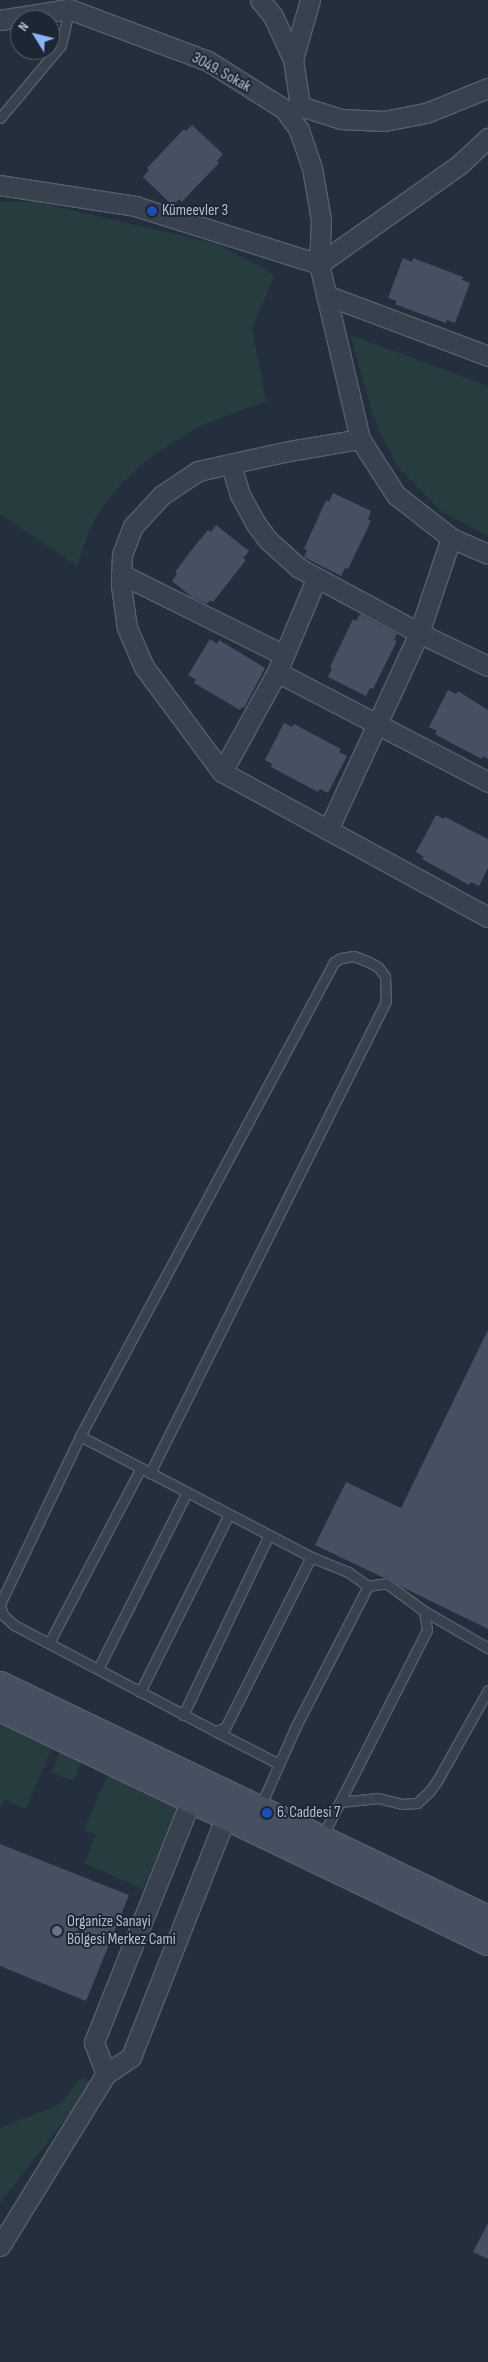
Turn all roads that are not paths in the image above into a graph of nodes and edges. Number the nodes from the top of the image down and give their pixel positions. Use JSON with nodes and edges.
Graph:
{"nodes":[{"id":1,"x":260,"y":0,"type":"edge"},
{"id":2,"x":310,"y":0,"type":"edge"},
{"id":3,"x":68,"y":5,"type":"edge"},
{"id":4,"x":0,"y":20,"type":"edge"},
{"id":5,"x":293,"y":59,"type":"junction"},
{"id":6,"x":488,"y":88,"type":"edge"},
{"id":7,"x":0,"y":118,"type":"edge"},
{"id":8,"x":488,"y":138,"type":"edge"},
{"id":9,"x":0,"y":185,"type":"edge"},
{"id":10,"x":319,"y":264,"type":"junction"},
{"id":11,"x":326,"y":295,"type":"junction"},
{"id":12,"x":488,"y":356,"type":"edge"},
{"id":13,"x":360,"y":439,"type":"junction"},
{"id":14,"x":231,"y":464,"type":"junction"},
{"id":15,"x":451,"y":538,"type":"junction"},
{"id":16,"x":488,"y":554,"type":"edge"},
{"id":17,"x":121,"y":574,"type":"junction"},
{"id":18,"x":316,"y":579,"type":"junction"},
{"id":19,"x":419,"y":633,"type":"junction"},
{"id":20,"x":280,"y":663,"type":"junction"},
{"id":21,"x":488,"y":666,"type":"edge"},
{"id":22,"x":378,"y":726,"type":"junction"},
{"id":23,"x":222,"y":772,"type":"junction"},
{"id":24,"x":488,"y":782,"type":"edge"},
{"id":25,"x":328,"y":830,"type":"junction"},
{"id":26,"x":486,"y":910,"type":"edge"},
{"id":27,"x":80,"y":1436,"type":"junction"},
{"id":28,"x":146,"y":1470,"type":"junction"},
{"id":29,"x":187,"y":1492,"type":"junction"},
{"id":30,"x":229,"y":1514,"type":"junction"},
{"id":31,"x":269,"y":1535,"type":"junction"},
{"id":32,"x":311,"y":1557,"type":"junction"},
{"id":33,"x":368,"y":1586,"type":"junction"},
{"id":34,"x":0,"y":1605,"type":"edge"},
{"id":35,"x":424,"y":1611,"type":"junction"},
{"id":36,"x":49,"y":1643,"type":"junction"},
{"id":37,"x":488,"y":1648,"type":"edge"},
{"id":38,"x":98,"y":1669,"type":"junction"},
{"id":39,"x":0,"y":1685,"type":"edge"},
{"id":40,"x":488,"y":1690,"type":"edge"},
{"id":41,"x":140,"y":1692,"type":"junction"},
{"id":42,"x":0,"y":1708,"type":"edge"},
{"id":43,"x":183,"y":1715,"type":"junction"},
{"id":44,"x":215,"y":1732,"type":"junction"},
{"id":45,"x":280,"y":1764,"type":"junction"},
{"id":46,"x":191,"y":1799,"type":"junction"},
{"id":47,"x":340,"y":1802,"type":"junction"},
{"id":48,"x":259,"y":1809,"type":"junction"},
{"id":49,"x":226,"y":1816,"type":"junction"},
{"id":50,"x":321,"y":1839,"type":"junction"},
{"id":51,"x":488,"y":1919,"type":"edge"},
{"id":52,"x":488,"y":1942,"type":"edge"},
{"id":53,"x":106,"y":2074,"type":"junction"},
{"id":54,"x":0,"y":2246,"type":"edge"}],
"edges":[{"from":1,"to":5,"type":"street"},
{"from":2,"to":5,"type":"street"},
{"from":3,"to":4,"type":"street","name":"3049. Sokak"},
{"from":3,"to":7,"type":"lane"},
{"from":3,"to":10,"type":"street","name":"3049. Sokak"},
{"from":5,"to":6,"type":"street"},
{"from":8,"to":10,"type":"street"},
{"from":9,"to":10,"type":"street"},
{"from":10,"to":11,"type":"street","name":"3049. Sokak"},
{"from":11,"to":12,"type":"street"},
{"from":11,"to":13,"type":"street","name":"3049. Sokak"},
{"from":13,"to":14,"type":"street"},
{"from":13,"to":15,"type":"street","name":"3049. Sokak"},
{"from":14,"to":17,"type":"street"},
{"from":14,"to":18,"type":"street"},
{"from":15,"to":16,"type":"street","name":"3049. Sokak"},
{"from":15,"to":19,"type":"street"},
{"from":17,"to":20,"type":"street"},
{"from":17,"to":23,"type":"street"},
{"from":18,"to":19,"type":"street"},
{"from":18,"to":20,"type":"street"},
{"from":19,"to":21,"type":"street"},
{"from":19,"to":22,"type":"street"},
{"from":20,"to":22,"type":"street"},
{"from":20,"to":23,"type":"street"},
{"from":22,"to":24,"type":"street"},
{"from":22,"to":25,"type":"street"},
{"from":23,"to":25,"type":"street"},
{"from":25,"to":26,"type":"street"},
{"from":27,"to":28,"type":"lane"},
{"from":27,"to":28,"type":"lane"},
{"from":27,"to":34,"type":"lane"},
{"from":28,"to":29,"type":"lane"},
{"from":28,"to":36,"type":"lane"},
{"from":29,"to":30,"type":"lane"},
{"from":29,"to":38,"type":"lane"},
{"from":30,"to":31,"type":"lane"},
{"from":30,"to":41,"type":"lane"},
{"from":31,"to":32,"type":"lane"},
{"from":31,"to":43,"type":"lane"},
{"from":32,"to":33,"type":"lane"},
{"from":32,"to":44,"type":"lane"},
{"from":33,"to":35,"type":"lane"},
{"from":33,"to":45,"type":"lane"},
{"from":34,"to":36,"type":"lane"},
{"from":35,"to":37,"type":"lane"},
{"from":35,"to":47,"type":"lane"},
{"from":36,"to":38,"type":"lane"},
{"from":38,"to":41,"type":"lane"},
{"from":39,"to":48,"type":"street"},
{"from":40,"to":47,"type":"lane"},
{"from":41,"to":43,"type":"lane"},
{"from":42,"to":46,"type":"street"},
{"from":43,"to":44,"type":"lane"},
{"from":44,"to":45,"type":"lane"},
{"from":45,"to":48,"type":"lane"},
{"from":46,"to":49,"type":"street"},
{"from":46,"to":53,"type":"street"},
{"from":47,"to":50,"type":"lane"},
{"from":48,"to":50,"type":"street"},
{"from":49,"to":52,"type":"street"},
{"from":49,"to":53,"type":"street"},
{"from":50,"to":51,"type":"street"},
{"from":53,"to":54,"type":"street"}]}
